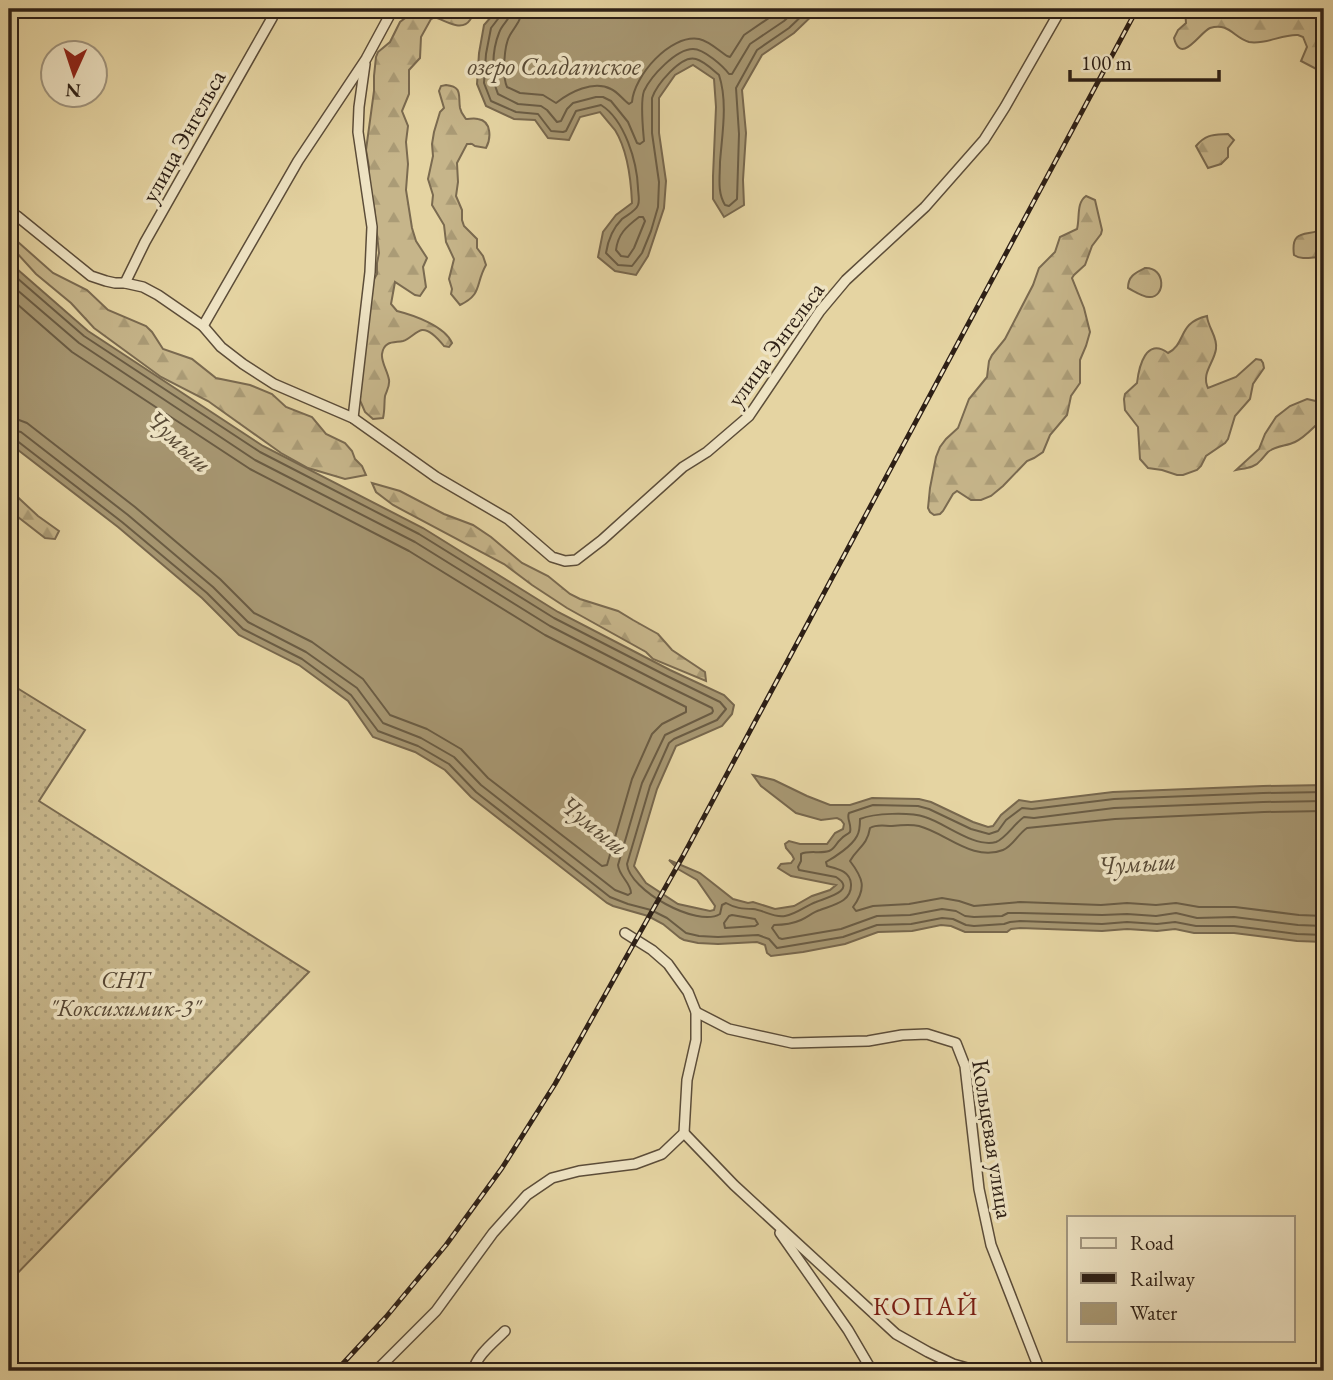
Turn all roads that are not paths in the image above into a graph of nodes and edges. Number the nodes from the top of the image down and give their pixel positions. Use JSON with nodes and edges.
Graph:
{"nodes":[{"id":1,"x":275,"y":9,"type":"edge"},
{"id":2,"x":393,"y":9,"type":"edge"},
{"id":3,"x":1061,"y":9,"type":"edge"},
{"id":4,"x":366,"y":59,"type":"junction"},
{"id":5,"x":17,"y":216,"type":"dead end"},
{"id":6,"x":125,"y":283,"type":"junction"},
{"id":7,"x":203,"y":326,"type":"junction"},
{"id":8,"x":353,"y":418,"type":"junction"},
{"id":9,"x":625,"y":933,"type":"dead end"},
{"id":10,"x":696,"y":1012,"type":"junction"},
{"id":11,"x":684,"y":1133,"type":"junction"},
{"id":12,"x":770,"y":1218,"type":"junction"},
{"id":13,"x":505,"y":1331,"type":"dead end"},
{"id":14,"x":376,"y":1371,"type":"edge"},
{"id":15,"x":472,"y":1371,"type":"edge"},
{"id":16,"x":873,"y":1371,"type":"edge"},
{"id":17,"x":978,"y":1371,"type":"edge"},
{"id":18,"x":1040,"y":1371,"type":"edge"}],
"edges":[{"from":1,"to":6,"type":"street","name":"улица Энгельса"},
{"from":2,"to":4,"type":"street"},
{"from":3,"to":8,"type":"street","name":"улица Энгельса"},
{"from":4,"to":7,"type":"street"},
{"from":4,"to":8,"type":"street"},
{"from":5,"to":6,"type":"street","name":"улица Энгельса"},
{"from":6,"to":7,"type":"street","name":"улица Энгельса"},
{"from":7,"to":8,"type":"street","name":"улица Энгельса"},
{"from":9,"to":10,"type":"street"},
{"from":10,"to":11,"type":"street"},
{"from":10,"to":18,"type":"street","name":"Кольцевая улица"},
{"from":11,"to":12,"type":"street"},
{"from":11,"to":14,"type":"street"},
{"from":12,"to":16,"type":"street"},
{"from":12,"to":17,"type":"street"},
{"from":13,"to":15,"type":"street"}]}
